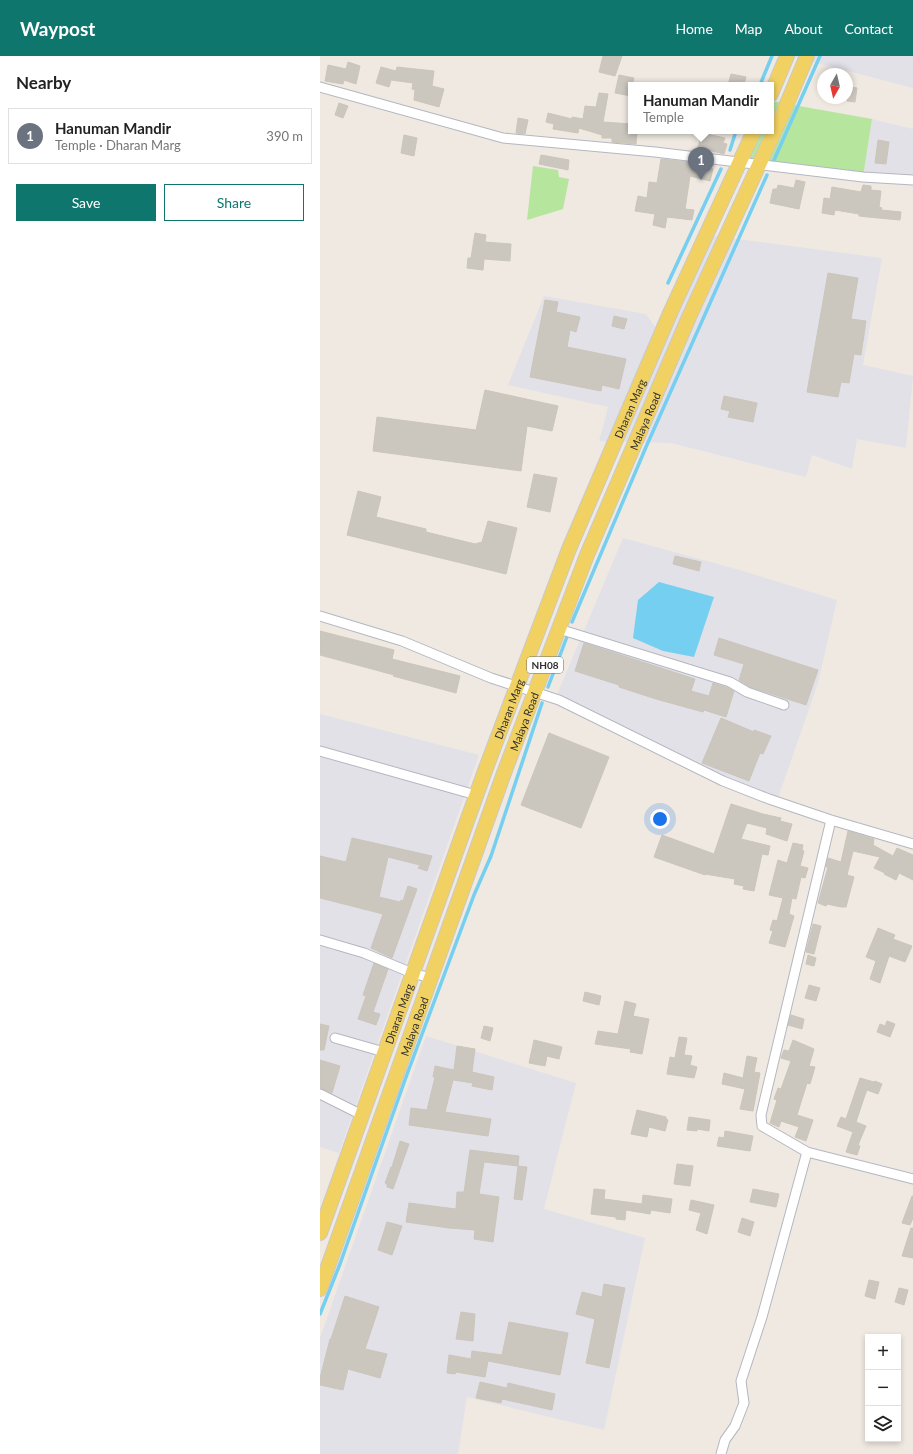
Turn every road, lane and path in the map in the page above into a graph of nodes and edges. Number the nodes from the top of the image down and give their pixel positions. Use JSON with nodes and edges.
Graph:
{"nodes":[{"id":1,"x":787,"y":56,"type":"edge"},
{"id":2,"x":807,"y":56,"type":"edge"},
{"id":3,"x":320,"y":87,"type":"edge"},
{"id":4,"x":774,"y":87,"type":"edge"},
{"id":5,"x":774,"y":131,"type":"edge"},
{"id":6,"x":753,"y":134,"type":"edge"},
{"id":7,"x":773,"y":134,"type":"edge"},
{"id":8,"x":740,"y":162,"type":"junction"},
{"id":9,"x":759,"y":165,"type":"junction"},
{"id":10,"x":913,"y":180,"type":"edge"},
{"id":11,"x":583,"y":517,"type":"junction"},
{"id":12,"x":600,"y":524,"type":"junction"},
{"id":13,"x":320,"y":616,"type":"edge"},
{"id":14,"x":559,"y":629,"type":"junction"},
{"id":15,"x":517,"y":686,"type":"junction"},
{"id":16,"x":535,"y":692,"type":"junction"},
{"id":17,"x":784,"y":705,"type":"dead end"},
{"id":18,"x":320,"y":751,"type":"edge"},
{"id":19,"x":476,"y":795,"type":"junction"},
{"id":20,"x":831,"y":820,"type":"junction"},
{"id":21,"x":913,"y":844,"type":"edge"},
{"id":22,"x":320,"y":940,"type":"edge"},
{"id":23,"x":412,"y":973,"type":"junction"},
{"id":24,"x":431,"y":978,"type":"junction"},
{"id":25,"x":335,"y":1038,"type":"dead end"},
{"id":26,"x":384,"y":1052,"type":"junction"},
{"id":27,"x":320,"y":1094,"type":"edge"},
{"id":28,"x":362,"y":1115,"type":"junction"},
{"id":29,"x":807,"y":1152,"type":"junction"},
{"id":30,"x":913,"y":1179,"type":"edge"},
{"id":31,"x":320,"y":1233,"type":"edge"},
{"id":32,"x":320,"y":1289,"type":"edge"},
{"id":33,"x":721,"y":1454,"type":"edge"}],
"edges":[{"from":1,"to":4,"type":"main road"},
{"from":2,"to":5,"type":"main road","name":"Malaya Road","number":"NH08"},
{"from":3,"to":8,"type":"street"},
{"from":6,"to":8,"type":"main road","name":"Dharan Marg","number":"NH08"},
{"from":7,"to":9,"type":"main road","name":"Malaya Road","number":"NH08"},
{"from":8,"to":9,"type":"street"},
{"from":8,"to":11,"type":"main road","name":"Dharan Marg","number":"NH08"},
{"from":9,"to":10,"type":"street"},
{"from":9,"to":12,"type":"main road","name":"Malaya Road","number":"NH08"},
{"from":11,"to":12,"type":"main road"},
{"from":11,"to":15,"type":"main road","name":"Dharan Marg","number":"NH08"},
{"from":12,"to":14,"type":"main road","name":"Malaya Road","number":"NH08"},
{"from":13,"to":15,"type":"street"},
{"from":14,"to":16,"type":"main road","name":"Malaya Road","number":"NH08"},
{"from":14,"to":17,"type":"street"},
{"from":15,"to":16,"type":"street"},
{"from":15,"to":19,"type":"main road","name":"Dharan Marg","number":"NH08"},
{"from":16,"to":20,"type":"street"},
{"from":16,"to":24,"type":"main road","name":"Malaya Road","number":"NH08"},
{"from":18,"to":19,"type":"street"},
{"from":19,"to":23,"type":"main road","name":"Dharan Marg","number":"NH08"},
{"from":20,"to":21,"type":"street"},
{"from":20,"to":29,"type":"street"},
{"from":22,"to":23,"type":"street"},
{"from":23,"to":24,"type":"street"},
{"from":23,"to":26,"type":"main road","name":"Dharan Marg","number":"NH08"},
{"from":24,"to":32,"type":"main road","name":"Malaya Road","number":"NH08"},
{"from":25,"to":26,"type":"street"},
{"from":26,"to":28,"type":"main road","name":"Dharan Marg","number":"NH08"},
{"from":27,"to":28,"type":"street"},
{"from":28,"to":31,"type":"main road","name":"Dharan Marg","number":"NH08"},
{"from":29,"to":30,"type":"street"},
{"from":29,"to":33,"type":"street"}]}
